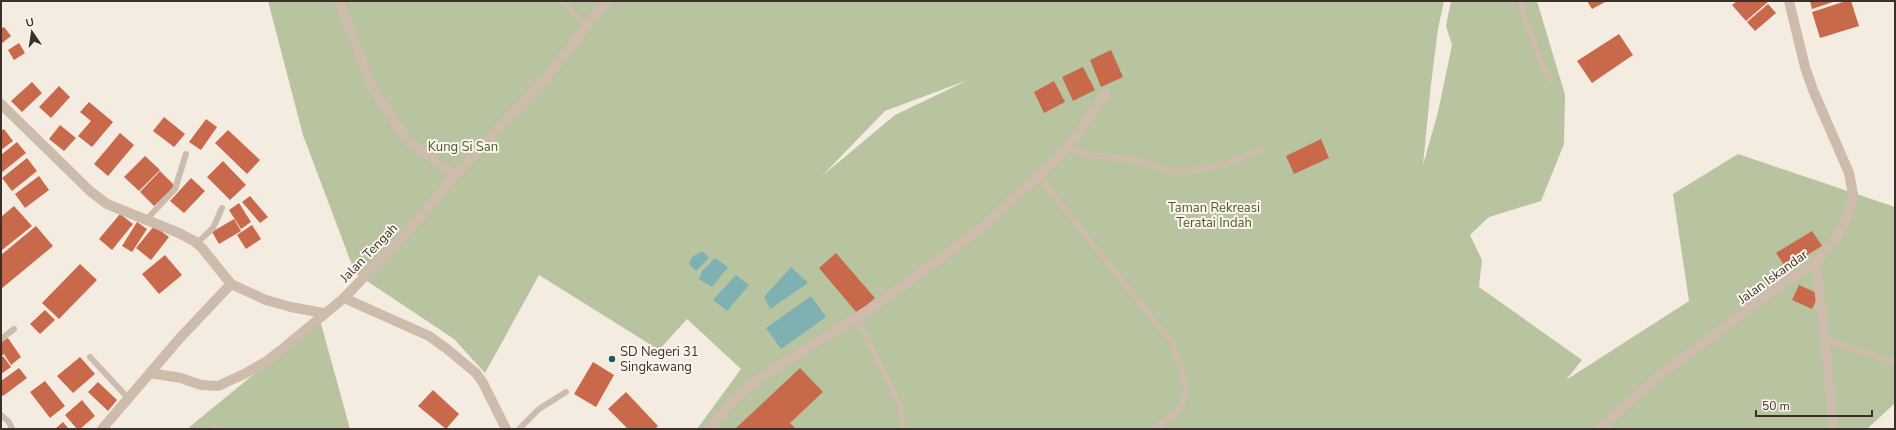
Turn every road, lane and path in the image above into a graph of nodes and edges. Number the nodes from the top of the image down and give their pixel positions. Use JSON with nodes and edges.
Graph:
{"nodes":[{"id":1,"x":339,"y":1,"type":"edge"},
{"id":2,"x":563,"y":1,"type":"edge"},
{"id":3,"x":607,"y":1,"type":"edge"},
{"id":4,"x":1519,"y":1,"type":"edge"},
{"id":5,"x":1790,"y":1,"type":"edge"},
{"id":6,"x":587,"y":27,"type":"junction"},
{"id":7,"x":1550,"y":81,"type":"dead end"},
{"id":8,"x":1105,"y":94,"type":"dead end"},
{"id":9,"x":1,"y":104,"type":"edge"},
{"id":10,"x":1068,"y":148,"type":"junction"},
{"id":11,"x":1263,"y":149,"type":"dead end"},
{"id":12,"x":186,"y":154,"type":"dead end"},
{"id":13,"x":455,"y":175,"type":"junction"},
{"id":14,"x":1038,"y":175,"type":"junction"},
{"id":15,"x":222,"y":208,"type":"dead end"},
{"id":16,"x":146,"y":220,"type":"junction"},
{"id":17,"x":196,"y":244,"type":"junction"},
{"id":18,"x":1816,"y":262,"type":"junction"},
{"id":19,"x":231,"y":284,"type":"junction"},
{"id":20,"x":344,"y":298,"type":"junction"},
{"id":21,"x":323,"y":314,"type":"junction"},
{"id":22,"x":857,"y":318,"type":"junction"},
{"id":23,"x":14,"y":329,"type":"dead end"},
{"id":24,"x":1,"y":339,"type":"edge"},
{"id":25,"x":1825,"y":339,"type":"junction"},
{"id":26,"x":90,"y":357,"type":"dead end"},
{"id":27,"x":1895,"y":363,"type":"edge"},
{"id":28,"x":150,"y":373,"type":"junction"},
{"id":29,"x":566,"y":392,"type":"dead end"},
{"id":30,"x":128,"y":398,"type":"junction"},
{"id":31,"x":1,"y":415,"type":"edge"},
{"id":32,"x":12,"y":429,"type":"edge"},
{"id":33,"x":102,"y":429,"type":"edge"},
{"id":34,"x":506,"y":429,"type":"edge"},
{"id":35,"x":519,"y":429,"type":"edge"},
{"id":36,"x":709,"y":429,"type":"edge"},
{"id":37,"x":903,"y":429,"type":"edge"},
{"id":38,"x":1153,"y":429,"type":"edge"},
{"id":39,"x":1601,"y":429,"type":"edge"},
{"id":40,"x":1833,"y":429,"type":"edge"}],
"edges":[{"from":1,"to":13,"type":"street"},
{"from":2,"to":6,"type":"lane"},
{"from":3,"to":6,"type":"street","name":"Jalan Tengah"},
{"from":4,"to":7,"type":"lane"},
{"from":5,"to":18,"type":"street","name":"Jalan Iskandar"},
{"from":6,"to":13,"type":"street","name":"Jalan Tengah"},
{"from":8,"to":10,"type":"street"},
{"from":9,"to":16,"type":"street"},
{"from":10,"to":11,"type":"lane"},
{"from":10,"to":14,"type":"street"},
{"from":12,"to":16,"type":"lane"},
{"from":13,"to":20,"type":"street","name":"Jalan Tengah"},
{"from":14,"to":22,"type":"street"},
{"from":14,"to":38,"type":"lane"},
{"from":15,"to":17,"type":"lane"},
{"from":16,"to":17,"type":"street"},
{"from":17,"to":19,"type":"street"},
{"from":18,"to":25,"type":"street"},
{"from":18,"to":39,"type":"street","name":"Jalan Iskandar"},
{"from":19,"to":21,"type":"street"},
{"from":19,"to":28,"type":"street"},
{"from":20,"to":21,"type":"street","name":"Jalan Tengah"},
{"from":20,"to":34,"type":"street"},
{"from":21,"to":28,"type":"street","name":"Jalan Tengah"},
{"from":22,"to":36,"type":"street"},
{"from":22,"to":37,"type":"lane"},
{"from":23,"to":24,"type":"lane"},
{"from":25,"to":27,"type":"lane"},
{"from":25,"to":40,"type":"street"},
{"from":26,"to":30,"type":"lane"},
{"from":28,"to":30,"type":"street"},
{"from":29,"to":35,"type":"lane"},
{"from":30,"to":33,"type":"street"},
{"from":31,"to":32,"type":"lane"}]}
